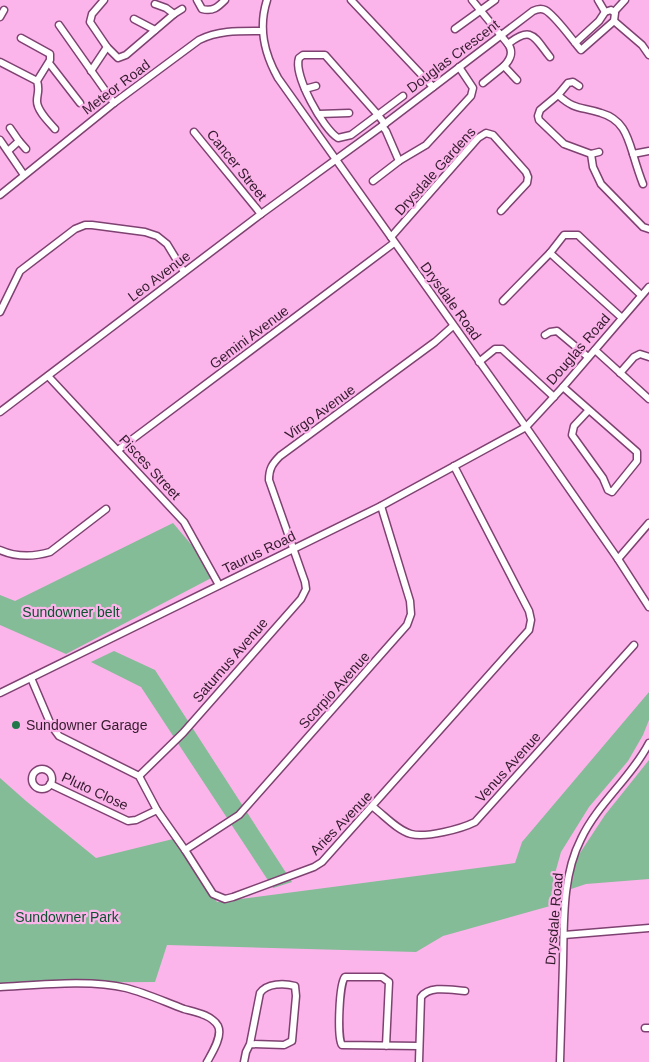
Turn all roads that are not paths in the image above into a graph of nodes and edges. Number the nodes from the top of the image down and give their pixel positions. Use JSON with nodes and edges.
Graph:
{"nodes":[{"id":1,"x":104,"y":0,"type":"edge"},
{"id":2,"x":197,"y":0,"type":"edge"},
{"id":3,"x":225,"y":0,"type":"edge"},
{"id":4,"x":266,"y":0,"type":"edge"},
{"id":5,"x":351,"y":0,"type":"edge"},
{"id":6,"x":472,"y":0,"type":"edge"},
{"id":7,"x":495,"y":0,"type":"edge"},
{"id":8,"x":598,"y":0,"type":"edge"},
{"id":9,"x":625,"y":0,"type":"edge"},
{"id":10,"x":155,"y":4,"type":"dead end"},
{"id":11,"x":182,"y":9,"type":"dead end"},
{"id":12,"x":4,"y":10,"type":"dead end"},
{"id":13,"x":480,"y":11,"type":"junction"},
{"id":14,"x":605,"y":12,"type":"junction"},
{"id":15,"x":614,"y":12,"type":"junction"},
{"id":16,"x":174,"y":14,"type":"junction"},
{"id":17,"x":0,"y":17,"type":"edge"},
{"id":18,"x":134,"y":19,"type":"dead end"},
{"id":19,"x":614,"y":21,"type":"junction"},
{"id":20,"x":59,"y":25,"type":"dead end"},
{"id":21,"x":456,"y":29,"type":"dead end"},
{"id":22,"x":155,"y":30,"type":"junction"},
{"id":23,"x":262,"y":30,"type":"junction"},
{"id":24,"x":500,"y":36,"type":"junction"},
{"id":25,"x":21,"y":38,"type":"dead end"},
{"id":26,"x":575,"y":43,"type":"junction"},
{"id":27,"x":508,"y":44,"type":"junction"},
{"id":28,"x":107,"y":47,"type":"junction"},
{"id":29,"x":649,"y":54,"type":"edge"},
{"id":30,"x":325,"y":55,"type":"junction"},
{"id":31,"x":335,"y":55,"type":"dead end"},
{"id":32,"x":550,"y":57,"type":"dead end"},
{"id":33,"x":0,"y":62,"type":"edge"},
{"id":34,"x":49,"y":63,"type":"junction"},
{"id":35,"x":504,"y":66,"type":"junction"},
{"id":36,"x":459,"y":67,"type":"junction"},
{"id":37,"x":91,"y":71,"type":"junction"},
{"id":38,"x":517,"y":80,"type":"dead end"},
{"id":39,"x":37,"y":81,"type":"junction"},
{"id":40,"x":484,"y":83,"type":"dead end"},
{"id":41,"x":316,"y":86,"type":"dead end"},
{"id":42,"x":579,"y":86,"type":"dead end"},
{"id":43,"x":433,"y":87,"type":"junction"},
{"id":44,"x":305,"y":89,"type":"junction"},
{"id":45,"x":558,"y":95,"type":"junction"},
{"id":46,"x":404,"y":96,"type":"dead end"},
{"id":47,"x":80,"y":103,"type":"dead end"},
{"id":48,"x":114,"y":103,"type":"junction"},
{"id":49,"x":349,"y":113,"type":"dead end"},
{"id":50,"x":318,"y":114,"type":"junction"},
{"id":51,"x":378,"y":115,"type":"junction"},
{"id":52,"x":384,"y":125,"type":"junction"},
{"id":53,"x":10,"y":128,"type":"dead end"},
{"id":54,"x":55,"y":129,"type":"dead end"},
{"id":55,"x":194,"y":132,"type":"dead end"},
{"id":56,"x":19,"y":141,"type":"junction"},
{"id":57,"x":1,"y":142,"type":"edge"},
{"id":58,"x":26,"y":149,"type":"dead end"},
{"id":59,"x":8,"y":150,"type":"junction"},
{"id":60,"x":649,"y":151,"type":"edge"},
{"id":61,"x":599,"y":152,"type":"dead end"},
{"id":62,"x":591,"y":154,"type":"junction"},
{"id":63,"x":633,"y":154,"type":"junction"},
{"id":64,"x":336,"y":161,"type":"junction"},
{"id":65,"x":399,"y":162,"type":"junction"},
{"id":66,"x":24,"y":175,"type":"junction"},
{"id":67,"x":373,"y":181,"type":"dead end"},
{"id":68,"x":642,"y":184,"type":"dead end"},
{"id":69,"x":0,"y":194,"type":"edge"},
{"id":70,"x":502,"y":211,"type":"dead end"},
{"id":71,"x":260,"y":214,"type":"junction"},
{"id":72,"x":649,"y":228,"type":"edge"},
{"id":73,"x":393,"y":240,"type":"junction"},
{"id":74,"x":550,"y":253,"type":"junction"},
{"id":75,"x":184,"y":272,"type":"junction"},
{"id":76,"x":649,"y":287,"type":"edge"},
{"id":77,"x":641,"y":295,"type":"junction"},
{"id":78,"x":503,"y":301,"type":"dead end"},
{"id":79,"x":0,"y":312,"type":"edge"},
{"id":80,"x":622,"y":318,"type":"junction"},
{"id":81,"x":453,"y":326,"type":"junction"},
{"id":82,"x":545,"y":335,"type":"dead end"},
{"id":83,"x":594,"y":350,"type":"junction"},
{"id":84,"x":649,"y":356,"type":"edge"},
{"id":85,"x":588,"y":357,"type":"junction"},
{"id":86,"x":479,"y":362,"type":"junction"},
{"id":87,"x":620,"y":373,"type":"junction"},
{"id":88,"x":48,"y":376,"type":"junction"},
{"id":89,"x":563,"y":387,"type":"junction"},
{"id":90,"x":554,"y":397,"type":"junction"},
{"id":91,"x":649,"y":399,"type":"edge"},
{"id":92,"x":588,"y":410,"type":"junction"},
{"id":93,"x":0,"y":412,"type":"edge"},
{"id":94,"x":526,"y":427,"type":"junction"},
{"id":95,"x":118,"y":450,"type":"junction"},
{"id":96,"x":454,"y":466,"type":"junction"},
{"id":97,"x":381,"y":506,"type":"junction"},
{"id":98,"x":106,"y":509,"type":"dead end"},
{"id":99,"x":649,"y":523,"type":"edge"},
{"id":100,"x":292,"y":549,"type":"junction"},
{"id":101,"x":0,"y":550,"type":"edge"},
{"id":102,"x":618,"y":559,"type":"junction"},
{"id":103,"x":218,"y":585,"type":"junction"},
{"id":104,"x":649,"y":607,"type":"edge"},
{"id":105,"x":634,"y":645,"type":"dead end"},
{"id":106,"x":31,"y":678,"type":"junction"},
{"id":107,"x":0,"y":693,"type":"edge"},
{"id":108,"x":649,"y":743,"type":"edge"},
{"id":109,"x":139,"y":776,"type":"junction"},
{"id":110,"x":50,"y":784,"type":"dead end"},
{"id":111,"x":373,"y":807,"type":"junction"},
{"id":112,"x":157,"y":810,"type":"junction"},
{"id":113,"x":185,"y":850,"type":"junction"},
{"id":114,"x":649,"y":928,"type":"edge"},
{"id":115,"x":564,"y":934,"type":"junction"},
{"id":116,"x":0,"y":987,"type":"edge"},
{"id":117,"x":465,"y":991,"type":"dead end"},
{"id":118,"x":250,"y":1044,"type":"junction"},
{"id":119,"x":386,"y":1046,"type":"junction"},
{"id":120,"x":419,"y":1046,"type":"junction"},
{"id":121,"x":208,"y":1062,"type":"edge"},
{"id":122,"x":244,"y":1062,"type":"edge"},
{"id":123,"x":419,"y":1062,"type":"edge"},
{"id":124,"x":560,"y":1062,"type":"edge"}],
"edges":[{"from":1,"to":28,"type":"street"},
{"from":2,"to":3,"type":"street"},
{"from":4,"to":23,"type":"street","name":"Drysdale Road"},
{"from":5,"to":43,"type":"street"},
{"from":6,"to":13,"type":"street"},
{"from":7,"to":13,"type":"street"},
{"from":8,"to":14,"type":"street"},
{"from":9,"to":15,"type":"street"},
{"from":10,"to":16,"type":"street"},
{"from":11,"to":16,"type":"street"},
{"from":12,"to":17,"type":"street"},
{"from":13,"to":21,"type":"street"},
{"from":13,"to":24,"type":"street"},
{"from":14,"to":15,"type":"street"},
{"from":14,"to":26,"type":"street"},
{"from":15,"to":19,"type":"street"},
{"from":16,"to":22,"type":"street"},
{"from":18,"to":22,"type":"street"},
{"from":19,"to":26,"type":"street","name":"Douglas Crescent"},
{"from":19,"to":29,"type":"street"},
{"from":20,"to":37,"type":"street"},
{"from":22,"to":28,"type":"street"},
{"from":23,"to":48,"type":"street","name":"Meteor Road"},
{"from":23,"to":64,"type":"street","name":"Drysdale Road"},
{"from":24,"to":26,"type":"street","name":"Douglas Crescent"},
{"from":24,"to":27,"type":"street"},
{"from":24,"to":36,"type":"street","name":"Douglas Crescent"},
{"from":25,"to":34,"type":"street"},
{"from":27,"to":32,"type":"street"},
{"from":27,"to":35,"type":"street"},
{"from":28,"to":37,"type":"street"},
{"from":30,"to":31,"type":"street"},
{"from":30,"to":44,"type":"street"},
{"from":30,"to":51,"type":"street"},
{"from":33,"to":39,"type":"street"},
{"from":34,"to":39,"type":"street"},
{"from":34,"to":47,"type":"street"},
{"from":35,"to":38,"type":"street"},
{"from":35,"to":40,"type":"street"},
{"from":36,"to":43,"type":"street","name":"Douglas Crescent"},
{"from":36,"to":65,"type":"street"},
{"from":37,"to":48,"type":"street"},
{"from":39,"to":54,"type":"street"},
{"from":41,"to":44,"type":"street"},
{"from":42,"to":45,"type":"street"},
{"from":43,"to":52,"type":"street","name":"Douglas Crescent"},
{"from":44,"to":50,"type":"street"},
{"from":45,"to":62,"type":"street"},
{"from":45,"to":63,"type":"street"},
{"from":46,"to":51,"type":"street"},
{"from":48,"to":66,"type":"street","name":"Meteor Road"},
{"from":49,"to":50,"type":"street"},
{"from":50,"to":51,"type":"street"},
{"from":51,"to":52,"type":"street"},
{"from":52,"to":64,"type":"street","name":"Douglas Crescent"},
{"from":52,"to":65,"type":"street"},
{"from":53,"to":56,"type":"street"},
{"from":55,"to":71,"type":"street","name":"Cancer Street"},
{"from":56,"to":58,"type":"street"},
{"from":56,"to":59,"type":"street"},
{"from":57,"to":59,"type":"street"},
{"from":59,"to":66,"type":"street"},
{"from":60,"to":63,"type":"street"},
{"from":61,"to":62,"type":"street"},
{"from":62,"to":72,"type":"street"},
{"from":63,"to":68,"type":"street"},
{"from":64,"to":71,"type":"street","name":"Leo Avenue"},
{"from":64,"to":73,"type":"street","name":"Drysdale Road"},
{"from":65,"to":67,"type":"street"},
{"from":66,"to":69,"type":"street","name":"Meteor Road"},
{"from":70,"to":73,"type":"street","name":"Drysdale Gardens"},
{"from":71,"to":75,"type":"street","name":"Leo Avenue"},
{"from":73,"to":81,"type":"street","name":"Drysdale Road"},
{"from":73,"to":95,"type":"street","name":"Gemini Avenue"},
{"from":74,"to":77,"type":"street"},
{"from":74,"to":78,"type":"street"},
{"from":74,"to":80,"type":"street"},
{"from":75,"to":79,"type":"street"},
{"from":75,"to":88,"type":"street","name":"Leo Avenue"},
{"from":76,"to":77,"type":"street","name":"Douglas Road"},
{"from":77,"to":80,"type":"street","name":"Douglas Road"},
{"from":80,"to":83,"type":"street","name":"Douglas Road"},
{"from":81,"to":86,"type":"street","name":"Drysdale Road"},
{"from":81,"to":100,"type":"street","name":"Virgo Avenue"},
{"from":82,"to":85,"type":"street"},
{"from":83,"to":85,"type":"street","name":"Douglas Road"},
{"from":83,"to":87,"type":"street"},
{"from":84,"to":87,"type":"street"},
{"from":85,"to":89,"type":"street","name":"Douglas Road"},
{"from":86,"to":90,"type":"street"},
{"from":86,"to":94,"type":"street","name":"Drysdale Road"},
{"from":87,"to":91,"type":"street"},
{"from":88,"to":93,"type":"street","name":"Leo Avenue"},
{"from":88,"to":95,"type":"street","name":"Pisces Street"},
{"from":89,"to":90,"type":"street","name":"Douglas Road"},
{"from":89,"to":92,"type":"street"},
{"from":90,"to":94,"type":"street","name":"Douglas Road"},
{"from":92,"to":92,"type":"street"},
{"from":94,"to":96,"type":"street","name":"Taurus Road"},
{"from":94,"to":102,"type":"street","name":"Drysdale Road"},
{"from":95,"to":103,"type":"street","name":"Pisces Street"},
{"from":96,"to":97,"type":"street","name":"Taurus Road"},
{"from":96,"to":111,"type":"street","name":"Aries Avenue"},
{"from":97,"to":100,"type":"street","name":"Taurus Road"},
{"from":97,"to":113,"type":"street","name":"Scorpio Avenue"},
{"from":98,"to":101,"type":"street"},
{"from":99,"to":102,"type":"street"},
{"from":100,"to":103,"type":"street","name":"Taurus Road"},
{"from":100,"to":109,"type":"street","name":"Saturnus Avenue"},
{"from":102,"to":104,"type":"street","name":"Drysdale Road"},
{"from":103,"to":106,"type":"street","name":"Taurus Road"},
{"from":105,"to":111,"type":"street","name":"Venus Avenue"},
{"from":106,"to":107,"type":"street","name":"Taurus Road"},
{"from":106,"to":109,"type":"street"},
{"from":108,"to":115,"type":"street","name":"Drysdale Road"},
{"from":109,"to":112,"type":"street","name":"Aries Avenue"},
{"from":110,"to":112,"type":"street","name":"Pluto Close"},
{"from":111,"to":113,"type":"street","name":"Aries Avenue"},
{"from":112,"to":113,"type":"street","name":"Aries Avenue"},
{"from":114,"to":115,"type":"street"},
{"from":115,"to":124,"type":"street","name":"Drysdale Road"},
{"from":116,"to":121,"type":"street"},
{"from":117,"to":120,"type":"street"},
{"from":118,"to":118,"type":"street"},
{"from":118,"to":122,"type":"street"},
{"from":119,"to":119,"type":"street"},
{"from":119,"to":120,"type":"street"},
{"from":120,"to":123,"type":"street"}]}
